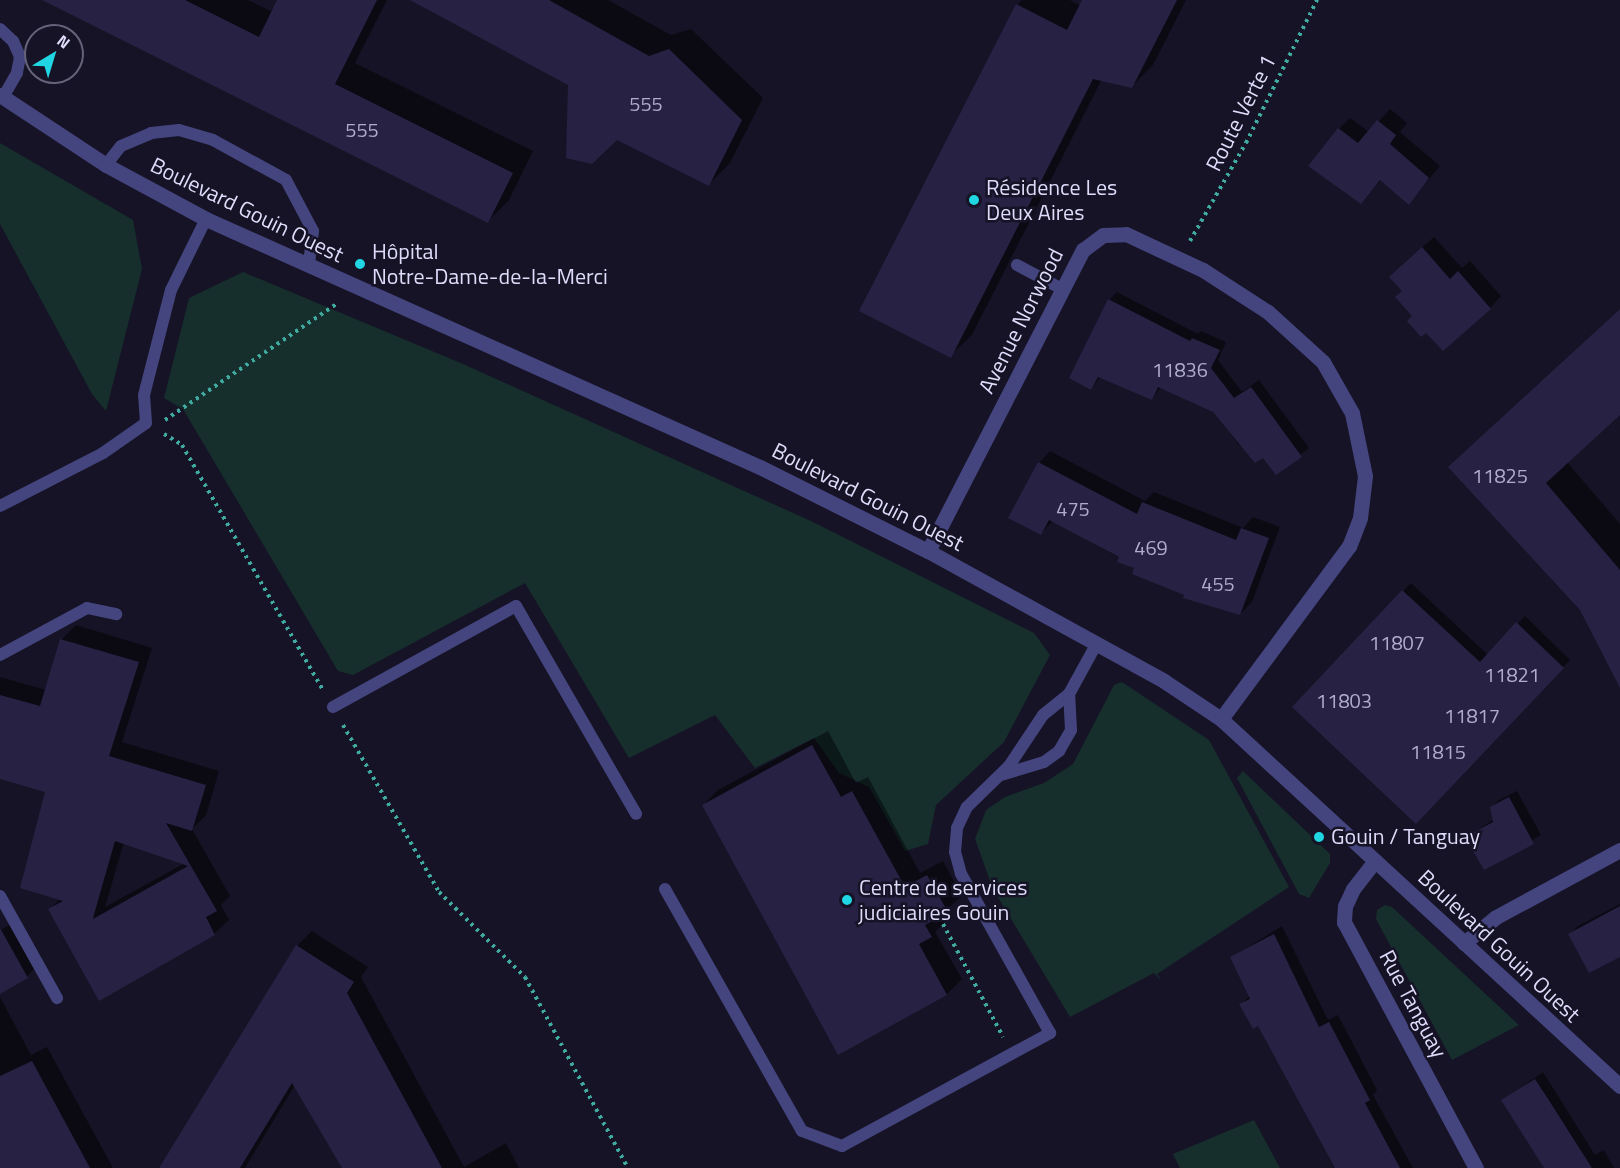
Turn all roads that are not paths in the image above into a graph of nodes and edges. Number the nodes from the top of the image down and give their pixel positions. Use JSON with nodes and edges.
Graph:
{"nodes":[{"id":1,"x":0,"y":29,"type":"edge"},
{"id":2,"x":2,"y":96,"type":"edge"},
{"id":3,"x":106,"y":165,"type":"junction"},
{"id":4,"x":207,"y":219,"type":"junction"},
{"id":5,"x":1017,"y":265,"type":"dead end"},
{"id":6,"x":309,"y":266,"type":"junction"},
{"id":7,"x":1062,"y":289,"type":"junction"},
{"id":8,"x":0,"y":506,"type":"edge"},
{"id":9,"x":928,"y":551,"type":"junction"},
{"id":10,"x":116,"y":614,"type":"dead end"},
{"id":11,"x":1097,"y":643,"type":"junction"},
{"id":12,"x":0,"y":654,"type":"edge"},
{"id":13,"x":1069,"y":694,"type":"junction"},
{"id":14,"x":333,"y":707,"type":"road end"},
{"id":15,"x":1221,"y":719,"type":"junction"},
{"id":16,"x":999,"y":775,"type":"junction"},
{"id":17,"x":636,"y":814,"type":"dead end"},
{"id":18,"x":1620,"y":850,"type":"edge"},
{"id":19,"x":1374,"y":862,"type":"junction"},
{"id":20,"x":665,"y":889,"type":"dead end"},
{"id":21,"x":0,"y":896,"type":"edge"},
{"id":22,"x":1464,"y":944,"type":"junction"},
{"id":23,"x":57,"y":998,"type":"dead end"},
{"id":24,"x":1620,"y":1086,"type":"edge"},
{"id":25,"x":1476,"y":1168,"type":"edge"}],
"edges":[{"from":1,"to":2,"type":"lane"},
{"from":2,"to":3,"type":"street","name":"Boulevard Gouin Ouest"},
{"from":3,"to":4,"type":"street","name":"Boulevard Gouin Ouest"},
{"from":3,"to":6,"type":"lane"},
{"from":4,"to":6,"type":"street","name":"Boulevard Gouin Ouest"},
{"from":4,"to":8,"type":"lane"},
{"from":5,"to":7,"type":"lane"},
{"from":6,"to":9,"type":"street","name":"Boulevard Gouin Ouest"},
{"from":7,"to":9,"type":"street","name":"Avenue Norwood"},
{"from":7,"to":15,"type":"street","name":"Avenue Norwood"},
{"from":9,"to":11,"type":"street","name":"Boulevard Gouin Ouest"},
{"from":10,"to":12,"type":"lane"},
{"from":11,"to":13,"type":"lane"},
{"from":11,"to":15,"type":"street","name":"Boulevard Gouin Ouest"},
{"from":13,"to":16,"type":"lane"},
{"from":13,"to":16,"type":"lane"},
{"from":14,"to":17,"type":"lane"},
{"from":15,"to":19,"type":"street","name":"Boulevard Gouin Ouest"},
{"from":16,"to":20,"type":"lane"},
{"from":18,"to":22,"type":"street"},
{"from":19,"to":22,"type":"street","name":"Boulevard Gouin Ouest"},
{"from":19,"to":25,"type":"street","name":"Rue Tanguay"},
{"from":21,"to":23,"type":"lane"},
{"from":22,"to":24,"type":"street","name":"Boulevard Gouin Ouest"}]}
